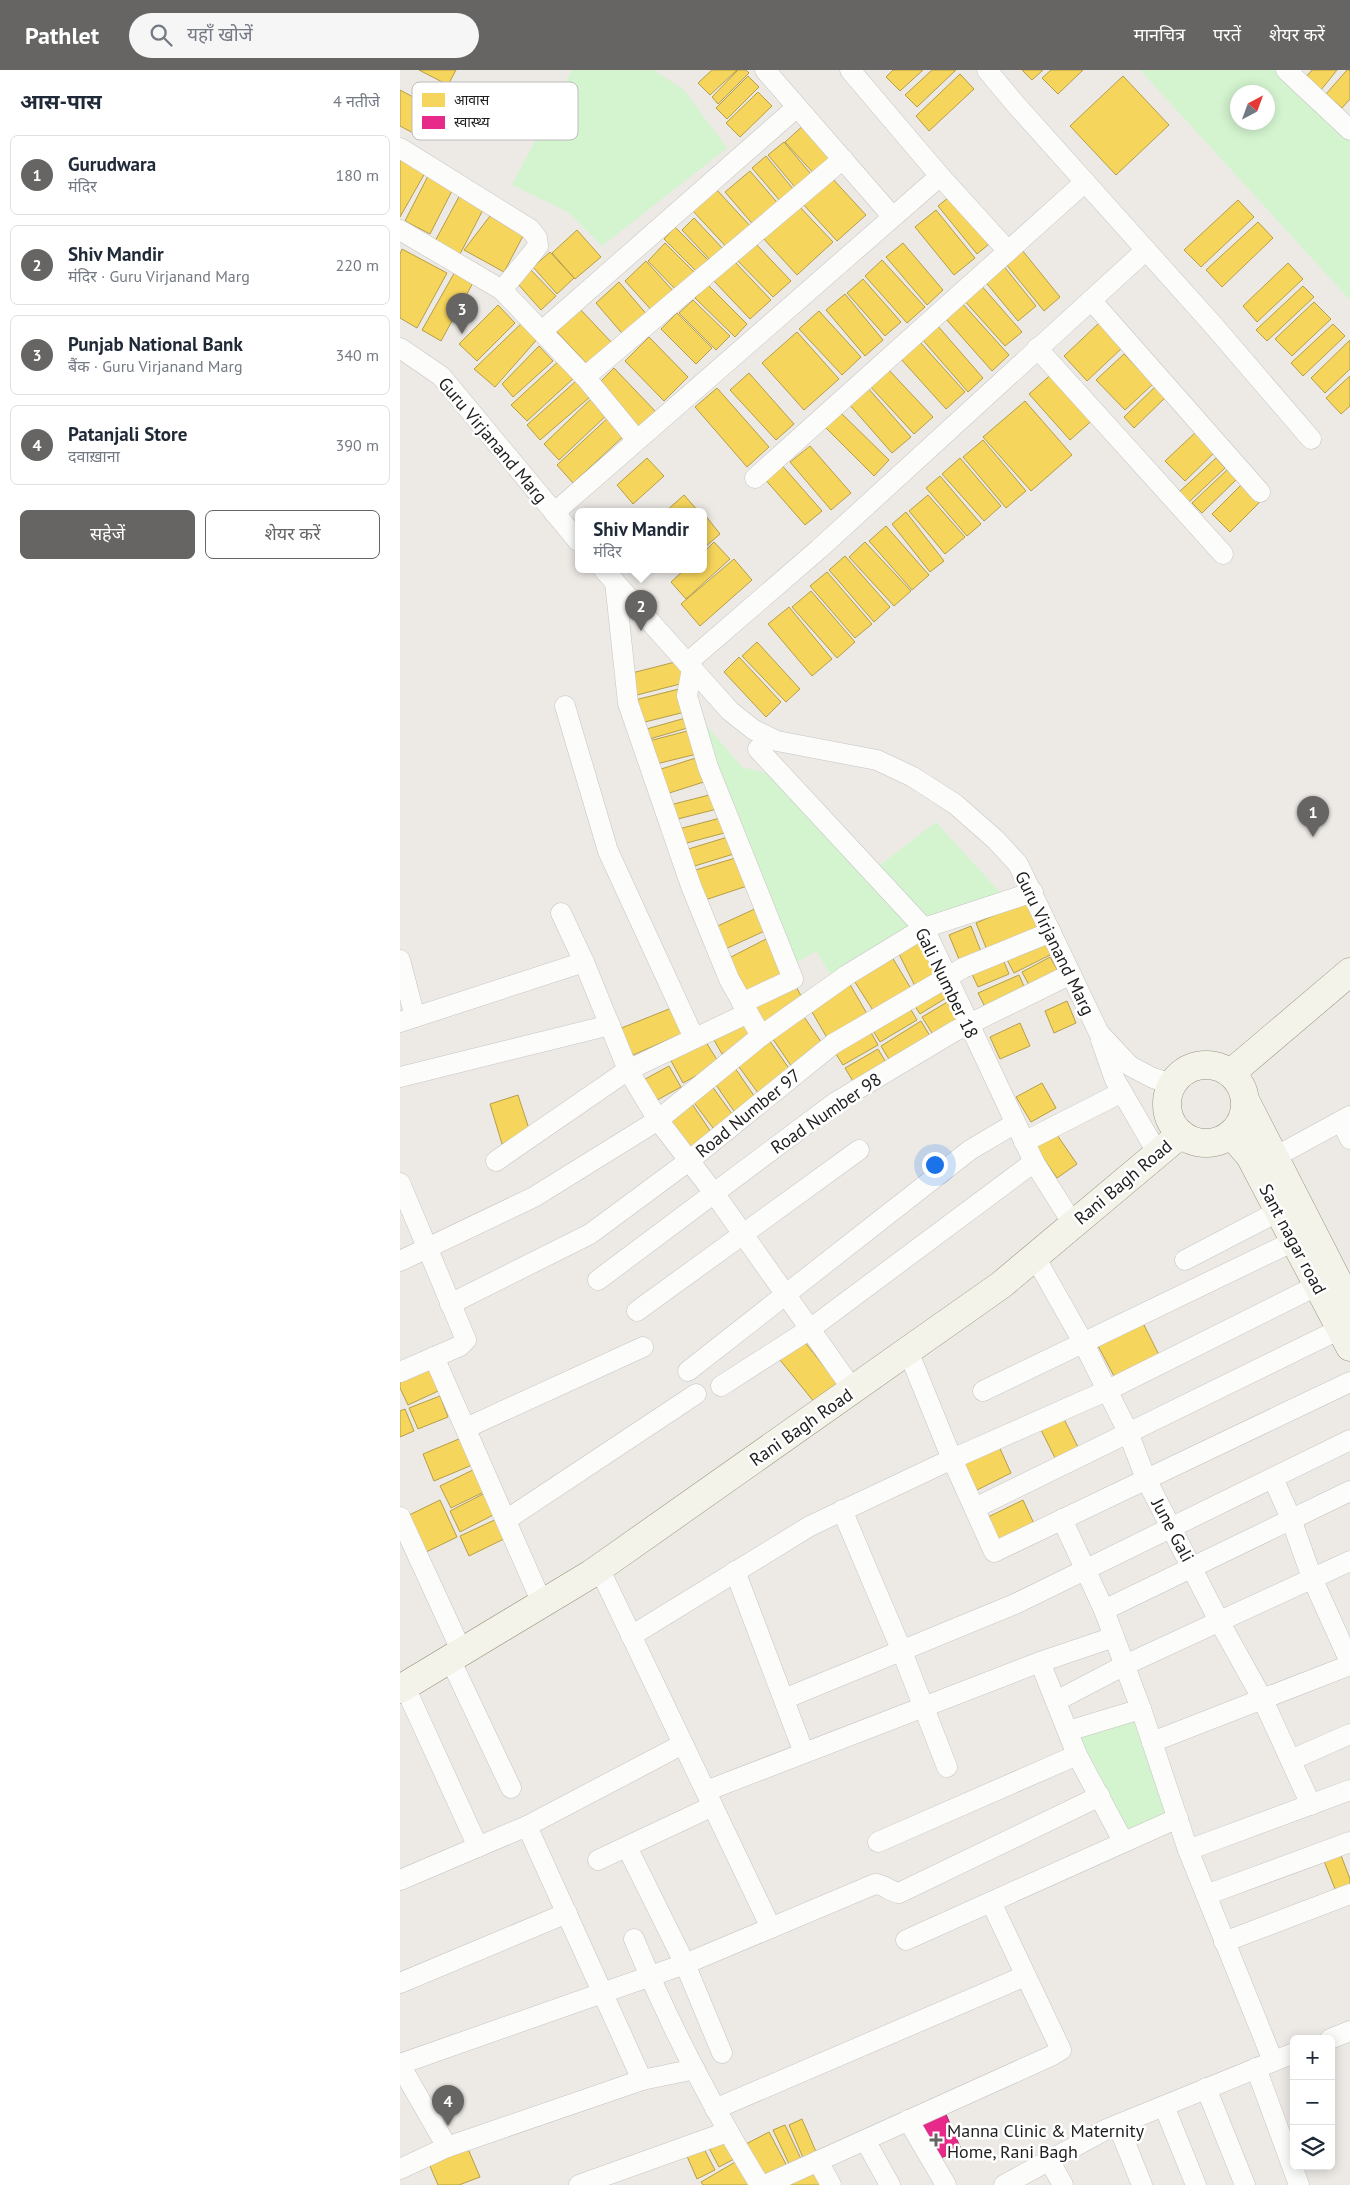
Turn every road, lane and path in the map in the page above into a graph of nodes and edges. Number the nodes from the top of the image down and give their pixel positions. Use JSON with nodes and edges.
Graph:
{"nodes":[{"id":1,"x":765,"y":70,"type":"edge"},
{"id":2,"x":850,"y":70,"type":"edge"},
{"id":3,"x":987,"y":70,"type":"edge"},
{"id":4,"x":1286,"y":70,"type":"edge"},
{"id":5,"x":797,"y":107,"type":"junction"},
{"id":6,"x":1350,"y":130,"type":"edge"},
{"id":7,"x":400,"y":148,"type":"edge"},
{"id":8,"x":843,"y":159,"type":"junction"},
{"id":9,"x":940,"y":176,"type":"junction"},
{"id":10,"x":1085,"y":182,"type":"junction"},
{"id":11,"x":892,"y":216,"type":"junction"},
{"id":12,"x":400,"y":230,"type":"edge"},
{"id":13,"x":1146,"y":250,"type":"junction"},
{"id":14,"x":1008,"y":251,"type":"junction"},
{"id":15,"x":502,"y":290,"type":"junction"},
{"id":16,"x":1090,"y":300,"type":"junction"},
{"id":17,"x":542,"y":331,"type":"junction"},
{"id":18,"x":400,"y":348,"type":"edge"},
{"id":19,"x":1037,"y":348,"type":"junction"},
{"id":20,"x":585,"y":378,"type":"junction"},
{"id":21,"x":1310,"y":439,"type":"dead end"},
{"id":22,"x":637,"y":440,"type":"junction"},
{"id":23,"x":755,"y":478,"type":"dead end"},
{"id":24,"x":1260,"y":492,"type":"dead end"},
{"id":25,"x":554,"y":513,"type":"junction"},
{"id":26,"x":575,"y":538,"type":"edge"},
{"id":27,"x":1223,"y":554,"type":"dead end"},
{"id":28,"x":610,"y":576,"type":"edge"},
{"id":29,"x":690,"y":665,"type":"junction"},
{"id":30,"x":565,"y":706,"type":"dead end"},
{"id":31,"x":758,"y":749,"type":"dead end"},
{"id":32,"x":1033,"y":892,"type":"junction"},
{"id":33,"x":561,"y":913,"type":"dead end"},
{"id":34,"x":924,"y":928,"type":"junction"},
{"id":35,"x":1051,"y":932,"type":"junction"},
{"id":36,"x":400,"y":960,"type":"edge"},
{"id":37,"x":584,"y":962,"type":"junction"},
{"id":38,"x":1350,"y":972,"type":"edge"},
{"id":39,"x":1071,"y":974,"type":"junction"},
{"id":40,"x":946,"y":978,"type":"junction"},
{"id":41,"x":745,"y":1008,"type":"junction"},
{"id":42,"x":408,"y":1020,"type":"edge"},
{"id":43,"x":967,"y":1024,"type":"junction"},
{"id":44,"x":610,"y":1025,"type":"junction"},
{"id":45,"x":1099,"y":1033,"type":"junction"},
{"id":46,"x":761,"y":1036,"type":"junction"},
{"id":47,"x":694,"y":1038,"type":"junction"},
{"id":48,"x":628,"y":1070,"type":"junction"},
{"id":49,"x":1231,"y":1073,"type":"junction"},
{"id":50,"x":400,"y":1077,"type":"edge"},
{"id":51,"x":1172,"y":1084,"type":"junction"},
{"id":52,"x":1122,"y":1092,"type":"junction"},
{"id":53,"x":1245,"y":1100,"type":"junction"},
{"id":54,"x":1346,"y":1119,"type":"edge"},
{"id":55,"x":658,"y":1120,"type":"junction"},
{"id":56,"x":1014,"y":1124,"type":"junction"},
{"id":57,"x":1181,"y":1134,"type":"junction"},
{"id":58,"x":1231,"y":1134,"type":"junction"},
{"id":59,"x":1350,"y":1139,"type":"edge"},
{"id":60,"x":1024,"y":1142,"type":"junction"},
{"id":61,"x":859,"y":1150,"type":"dead end"},
{"id":62,"x":1158,"y":1154,"type":"junction"},
{"id":63,"x":1275,"y":1158,"type":"junction"},
{"id":64,"x":690,"y":1160,"type":"junction"},
{"id":65,"x":496,"y":1161,"type":"dead end"},
{"id":66,"x":1034,"y":1162,"type":"junction"},
{"id":67,"x":400,"y":1183,"type":"edge"},
{"id":68,"x":714,"y":1193,"type":"junction"},
{"id":69,"x":1279,"y":1211,"type":"junction"},
{"id":70,"x":1073,"y":1224,"type":"junction"},
{"id":71,"x":743,"y":1234,"type":"junction"},
{"id":72,"x":1294,"y":1241,"type":"junction"},
{"id":73,"x":426,"y":1248,"type":"junction"},
{"id":74,"x":1035,"y":1257,"type":"junction"},
{"id":75,"x":1185,"y":1260,"type":"dead end"},
{"id":76,"x":400,"y":1261,"type":"edge"},
{"id":77,"x":598,"y":1280,"type":"dead end"},
{"id":78,"x":1318,"y":1285,"type":"junction"},
{"id":79,"x":785,"y":1296,"type":"junction"},
{"id":80,"x":450,"y":1304,"type":"junction"},
{"id":81,"x":637,"y":1311,"type":"dead end"},
{"id":82,"x":1347,"y":1327,"type":"edge"},
{"id":83,"x":810,"y":1329,"type":"junction"},
{"id":84,"x":1083,"y":1342,"type":"junction"},
{"id":85,"x":642,"y":1347,"type":"dead end"},
{"id":86,"x":908,"y":1351,"type":"junction"},
{"id":87,"x":434,"y":1357,"type":"junction"},
{"id":88,"x":688,"y":1371,"type":"dead end"},
{"id":89,"x":400,"y":1372,"type":"edge"},
{"id":90,"x":1350,"y":1382,"type":"edge"},
{"id":91,"x":721,"y":1386,"type":"dead end"},
{"id":92,"x":853,"y":1390,"type":"junction"},
{"id":93,"x":983,"y":1391,"type":"dead end"},
{"id":94,"x":1106,"y":1391,"type":"junction"},
{"id":95,"x":696,"y":1394,"type":"dead end"},
{"id":96,"x":466,"y":1428,"type":"junction"},
{"id":97,"x":1128,"y":1432,"type":"junction"},
{"id":98,"x":1350,"y":1440,"type":"edge"},
{"id":99,"x":952,"y":1459,"type":"junction"},
{"id":100,"x":1273,"y":1478,"type":"junction"},
{"id":101,"x":1146,"y":1479,"type":"junction"},
{"id":102,"x":1350,"y":1491,"type":"edge"},
{"id":103,"x":975,"y":1508,"type":"junction"},
{"id":104,"x":842,"y":1510,"type":"junction"},
{"id":105,"x":400,"y":1517,"type":"edge"},
{"id":106,"x":1062,"y":1519,"type":"junction"},
{"id":107,"x":506,"y":1520,"type":"junction"},
{"id":108,"x":1292,"y":1520,"type":"junction"},
{"id":109,"x":1171,"y":1527,"type":"junction"},
{"id":110,"x":1350,"y":1561,"type":"edge"},
{"id":111,"x":1193,"y":1567,"type":"junction"},
{"id":112,"x":599,"y":1568,"type":"junction"},
{"id":113,"x":1085,"y":1569,"type":"junction"},
{"id":114,"x":735,"y":1571,"type":"junction"},
{"id":115,"x":1312,"y":1578,"type":"junction"},
{"id":116,"x":542,"y":1603,"type":"junction"},
{"id":117,"x":1104,"y":1610,"type":"junction"},
{"id":118,"x":1219,"y":1621,"type":"junction"},
{"id":119,"x":631,"y":1636,"type":"junction"},
{"id":120,"x":1114,"y":1637,"type":"junction"},
{"id":121,"x":901,"y":1650,"type":"junction"},
{"id":122,"x":456,"y":1656,"type":"junction"},
{"id":123,"x":1040,"y":1662,"type":"junction"},
{"id":124,"x":1350,"y":1663,"type":"edge"},
{"id":125,"x":1125,"y":1665,"type":"junction"},
{"id":126,"x":403,"y":1688,"type":"edge"},
{"id":127,"x":784,"y":1699,"type":"junction"},
{"id":128,"x":1263,"y":1700,"type":"junction"},
{"id":129,"x":1056,"y":1701,"type":"junction"},
{"id":130,"x":924,"y":1707,"type":"junction"},
{"id":131,"x":1141,"y":1709,"type":"junction"},
{"id":132,"x":1068,"y":1731,"type":"junction"},
{"id":133,"x":1350,"y":1734,"type":"edge"},
{"id":134,"x":1152,"y":1742,"type":"junction"},
{"id":135,"x":683,"y":1744,"type":"junction"},
{"id":136,"x":804,"y":1753,"type":"junction"},
{"id":137,"x":1077,"y":1755,"type":"junction"},
{"id":138,"x":1291,"y":1760,"type":"junction"},
{"id":139,"x":947,"y":1767,"type":"dead end"},
{"id":140,"x":511,"y":1788,"type":"dead end"},
{"id":141,"x":1350,"y":1790,"type":"edge"},
{"id":142,"x":1100,"y":1796,"type":"junction"},
{"id":143,"x":709,"y":1798,"type":"junction"},
{"id":144,"x":1311,"y":1805,"type":"junction"},
{"id":145,"x":1178,"y":1818,"type":"junction"},
{"id":146,"x":527,"y":1826,"type":"junction"},
{"id":147,"x":1123,"y":1841,"type":"junction"},
{"id":148,"x":878,"y":1842,"type":"dead end"},
{"id":149,"x":1350,"y":1842,"type":"edge"},
{"id":150,"x":627,"y":1846,"type":"junction"},
{"id":151,"x":478,"y":1847,"type":"junction"},
{"id":152,"x":1188,"y":1850,"type":"junction"},
{"id":153,"x":598,"y":1860,"type":"dead end"},
{"id":154,"x":400,"y":1880,"type":"edge"},
{"id":155,"x":1350,"y":1894,"type":"edge"},
{"id":156,"x":1206,"y":1895,"type":"junction"},
{"id":157,"x":991,"y":1902,"type":"junction"},
{"id":158,"x":567,"y":1912,"type":"junction"},
{"id":159,"x":771,"y":1928,"type":"junction"},
{"id":160,"x":634,"y":1940,"type":"dead end"},
{"id":161,"x":906,"y":1940,"type":"dead end"},
{"id":162,"x":1224,"y":1942,"type":"junction"},
{"id":163,"x":685,"y":1964,"type":"junction"},
{"id":164,"x":650,"y":1976,"type":"junction"},
{"id":165,"x":1025,"y":1976,"type":"junction"},
{"id":166,"x":400,"y":1983,"type":"edge"},
{"id":167,"x":602,"y":1993,"type":"junction"},
{"id":168,"x":1350,"y":2031,"type":"edge"},
{"id":169,"x":1335,"y":2037,"type":"edge"},
{"id":170,"x":722,"y":2053,"type":"dead end"},
{"id":171,"x":1290,"y":2055,"type":"edge"},
{"id":172,"x":400,"y":2064,"type":"edge"},
{"id":173,"x":1265,"y":2064,"type":"junction"},
{"id":174,"x":695,"y":2069,"type":"junction"},
{"id":175,"x":642,"y":2080,"type":"junction"},
{"id":176,"x":1206,"y":2088,"type":"junction"},
{"id":177,"x":1164,"y":2106,"type":"junction"},
{"id":178,"x":715,"y":2109,"type":"junction"},
{"id":179,"x":908,"y":2120,"type":"junction"},
{"id":180,"x":1118,"y":2125,"type":"junction"},
{"id":181,"x":727,"y":2132,"type":"junction"},
{"id":182,"x":865,"y":2140,"type":"junction"},
{"id":183,"x":448,"y":2147,"type":"junction"},
{"id":184,"x":1050,"y":2160,"type":"junction"},
{"id":185,"x":818,"y":2161,"type":"junction"},
{"id":186,"x":400,"y":2169,"type":"edge"},
{"id":187,"x":579,"y":2185,"type":"edge"},
{"id":188,"x":760,"y":2185,"type":"edge"},
{"id":189,"x":765,"y":2185,"type":"edge"},
{"id":190,"x":832,"y":2185,"type":"edge"},
{"id":191,"x":890,"y":2185,"type":"edge"},
{"id":192,"x":946,"y":2185,"type":"edge"},
{"id":193,"x":1004,"y":2185,"type":"edge"},
{"id":194,"x":1063,"y":2185,"type":"edge"},
{"id":195,"x":1142,"y":2185,"type":"edge"},
{"id":196,"x":1196,"y":2185,"type":"edge"},
{"id":197,"x":1245,"y":2185,"type":"edge"},
{"id":198,"x":1299,"y":2185,"type":"edge"}],
"edges":[{"from":1,"to":5,"type":"street"},
{"from":2,"to":9,"type":"street"},
{"from":3,"to":10,"type":"street"},
{"from":4,"to":6,"type":"street"},
{"from":5,"to":8,"type":"street"},
{"from":5,"to":17,"type":"street"},
{"from":7,"to":15,"type":"street"},
{"from":8,"to":11,"type":"street"},
{"from":8,"to":20,"type":"street"},
{"from":9,"to":11,"type":"street"},
{"from":9,"to":14,"type":"street"},
{"from":10,"to":13,"type":"street"},
{"from":10,"to":14,"type":"street"},
{"from":11,"to":22,"type":"street"},
{"from":12,"to":15,"type":"street"},
{"from":13,"to":16,"type":"street"},
{"from":13,"to":21,"type":"street"},
{"from":14,"to":23,"type":"street"},
{"from":15,"to":17,"type":"street"},
{"from":16,"to":19,"type":"street"},
{"from":16,"to":24,"type":"street"},
{"from":17,"to":20,"type":"street"},
{"from":18,"to":25,"type":"street","name":"Guru Virjanand Marg"},
{"from":19,"to":27,"type":"street"},
{"from":19,"to":29,"type":"street"},
{"from":20,"to":22,"type":"street"},
{"from":22,"to":25,"type":"street"},
{"from":25,"to":26,"type":"street","name":"Guru Virjanand Marg"},
{"from":28,"to":29,"type":"street","name":"Guru Virjanand Marg"},
{"from":28,"to":41,"type":"street"},
{"from":29,"to":32,"type":"street","name":"Guru Virjanand Marg"},
{"from":29,"to":41,"type":"street"},
{"from":30,"to":47,"type":"street"},
{"from":31,"to":34,"type":"street","name":"Gali Number 18"},
{"from":32,"to":34,"type":"street"},
{"from":32,"to":35,"type":"street","name":"Guru Virjanand Marg"},
{"from":33,"to":37,"type":"street"},
{"from":34,"to":40,"type":"street","name":"Gali Number 18"},
{"from":34,"to":46,"type":"street"},
{"from":35,"to":39,"type":"street","name":"Guru Virjanand Marg"},
{"from":35,"to":40,"type":"street","name":"Road Number 97"},
{"from":36,"to":42,"type":"street"},
{"from":37,"to":42,"type":"street"},
{"from":37,"to":44,"type":"street"},
{"from":38,"to":49,"type":"street"},
{"from":39,"to":43,"type":"street","name":"Road Number 98"},
{"from":39,"to":45,"type":"street","name":"Guru Virjanand Marg"},
{"from":40,"to":43,"type":"street","name":"Gali Number 18"},
{"from":40,"to":64,"type":"street","name":"Road Number 97"},
{"from":41,"to":46,"type":"street"},
{"from":41,"to":47,"type":"street"},
{"from":43,"to":56,"type":"street","name":"Gali Number 18"},
{"from":43,"to":68,"type":"street","name":"Road Number 98"},
{"from":44,"to":48,"type":"street"},
{"from":44,"to":50,"type":"street"},
{"from":45,"to":51,"type":"street","name":"Guru Virjanand Marg"},
{"from":45,"to":52,"type":"street","name":"Guru Virjanand Marg"},
{"from":46,"to":55,"type":"street"},
{"from":47,"to":48,"type":"street"},
{"from":48,"to":55,"type":"street"},
{"from":48,"to":65,"type":"street"},
{"from":49,"to":51,"type":"street"},
{"from":49,"to":53,"type":"street"},
{"from":51,"to":57,"type":"street"},
{"from":52,"to":60,"type":"street"},
{"from":52,"to":62,"type":"street","name":"Guru Virjanand Marg"},
{"from":53,"to":58,"type":"street"},
{"from":53,"to":63,"type":"street","name":"Sant nagar road"},
{"from":54,"to":59,"type":"street"},
{"from":54,"to":63,"type":"street"},
{"from":55,"to":64,"type":"street"},
{"from":55,"to":73,"type":"street"},
{"from":56,"to":60,"type":"street","name":"Gali Number 18"},
{"from":56,"to":79,"type":"street"},
{"from":57,"to":58,"type":"street"},
{"from":57,"to":62,"type":"street","name":"Rani Bagh Road"},
{"from":58,"to":69,"type":"street","name":"Sant nagar road"},
{"from":60,"to":66,"type":"street","name":"Gali Number 18"},
{"from":61,"to":71,"type":"street"},
{"from":62,"to":70,"type":"street","name":"Rani Bagh Road"},
{"from":63,"to":82,"type":"street","name":"Sant nagar road"},
{"from":64,"to":68,"type":"street"},
{"from":64,"to":80,"type":"street","name":"Road Number 97"},
{"from":66,"to":70,"type":"street","name":"Gali Number 18"},
{"from":66,"to":83,"type":"street"},
{"from":67,"to":73,"type":"street"},
{"from":68,"to":71,"type":"street"},
{"from":68,"to":77,"type":"street","name":"Road Number 98"},
{"from":69,"to":72,"type":"street","name":"Sant nagar road"},
{"from":69,"to":75,"type":"street"},
{"from":70,"to":74,"type":"street","name":"Rani Bagh Road"},
{"from":71,"to":79,"type":"street"},
{"from":71,"to":81,"type":"street"},
{"from":72,"to":78,"type":"street","name":"Sant nagar road"},
{"from":72,"to":84,"type":"street"},
{"from":73,"to":76,"type":"street"},
{"from":73,"to":80,"type":"street"},
{"from":74,"to":84,"type":"street","name":"June Gali"},
{"from":74,"to":86,"type":"street","name":"Rani Bagh Road"},
{"from":78,"to":82,"type":"street","name":"Sant nagar road"},
{"from":78,"to":94,"type":"street"},
{"from":79,"to":83,"type":"street"},
{"from":79,"to":88,"type":"street"},
{"from":80,"to":87,"type":"street"},
{"from":82,"to":97,"type":"street"},
{"from":83,"to":91,"type":"street"},
{"from":83,"to":92,"type":"street"},
{"from":84,"to":93,"type":"street"},
{"from":84,"to":94,"type":"street","name":"June Gali"},
{"from":85,"to":96,"type":"street"},
{"from":86,"to":92,"type":"street","name":"Rani Bagh Road"},
{"from":86,"to":99,"type":"street"},
{"from":87,"to":89,"type":"street"},
{"from":87,"to":96,"type":"street"},
{"from":90,"to":101,"type":"street"},
{"from":92,"to":112,"type":"street","name":"Rani Bagh Road"},
{"from":94,"to":97,"type":"street","name":"June Gali"},
{"from":94,"to":99,"type":"street"},
{"from":95,"to":107,"type":"street"},
{"from":96,"to":107,"type":"street"},
{"from":97,"to":101,"type":"street","name":"June Gali"},
{"from":97,"to":103,"type":"street"},
{"from":98,"to":100,"type":"street"},
{"from":99,"to":103,"type":"street"},
{"from":99,"to":104,"type":"street"},
{"from":100,"to":108,"type":"street"},
{"from":100,"to":109,"type":"street"},
{"from":101,"to":106,"type":"street"},
{"from":101,"to":109,"type":"street","name":"June Gali"},
{"from":102,"to":108,"type":"street"},
{"from":103,"to":106,"type":"street"},
{"from":104,"to":114,"type":"street"},
{"from":104,"to":121,"type":"street"},
{"from":105,"to":122,"type":"street"},
{"from":106,"to":113,"type":"street"},
{"from":107,"to":116,"type":"street"},
{"from":108,"to":111,"type":"street"},
{"from":108,"to":115,"type":"street"},
{"from":109,"to":111,"type":"street","name":"June Gali"},
{"from":109,"to":113,"type":"street"},
{"from":110,"to":115,"type":"street"},
{"from":111,"to":117,"type":"street"},
{"from":111,"to":118,"type":"street","name":"June Gali"},
{"from":112,"to":116,"type":"street","name":"Rani Bagh Road"},
{"from":112,"to":119,"type":"street"},
{"from":113,"to":117,"type":"street"},
{"from":113,"to":121,"type":"street"},
{"from":114,"to":119,"type":"street"},
{"from":114,"to":127,"type":"street"},
{"from":115,"to":118,"type":"street"},
{"from":115,"to":124,"type":"street"},
{"from":116,"to":122,"type":"street","name":"Rani Bagh Road"},
{"from":117,"to":120,"type":"street"},
{"from":118,"to":125,"type":"street"},
{"from":118,"to":128,"type":"street","name":"June Gali"},
{"from":119,"to":135,"type":"street"},
{"from":120,"to":123,"type":"street"},
{"from":120,"to":125,"type":"street"},
{"from":121,"to":127,"type":"street"},
{"from":121,"to":130,"type":"street"},
{"from":122,"to":126,"type":"street","name":"Rani Bagh Road"},
{"from":122,"to":140,"type":"street"},
{"from":123,"to":129,"type":"street"},
{"from":123,"to":130,"type":"street"},
{"from":124,"to":128,"type":"street"},
{"from":125,"to":129,"type":"street"},
{"from":125,"to":131,"type":"street"},
{"from":126,"to":151,"type":"street"},
{"from":127,"to":136,"type":"street"},
{"from":128,"to":134,"type":"street"},
{"from":128,"to":138,"type":"street","name":"June Gali"},
{"from":129,"to":132,"type":"street"},
{"from":130,"to":136,"type":"street"},
{"from":130,"to":139,"type":"street"},
{"from":131,"to":132,"type":"street"},
{"from":131,"to":134,"type":"street"},
{"from":132,"to":137,"type":"street"},
{"from":133,"to":138,"type":"street"},
{"from":134,"to":145,"type":"street"},
{"from":135,"to":143,"type":"street"},
{"from":135,"to":146,"type":"street"},
{"from":136,"to":143,"type":"street"},
{"from":137,"to":142,"type":"street"},
{"from":137,"to":148,"type":"street"},
{"from":138,"to":144,"type":"street","name":"June Gali"},
{"from":141,"to":144,"type":"street"},
{"from":142,"to":147,"type":"street"},
{"from":142,"to":159,"type":"street"},
{"from":143,"to":150,"type":"street"},
{"from":143,"to":159,"type":"street"},
{"from":144,"to":152,"type":"street"},
{"from":145,"to":147,"type":"street"},
{"from":145,"to":152,"type":"street"},
{"from":146,"to":151,"type":"street"},
{"from":146,"to":158,"type":"street"},
{"from":147,"to":157,"type":"street"},
{"from":149,"to":156,"type":"street"},
{"from":150,"to":153,"type":"street"},
{"from":150,"to":163,"type":"street"},
{"from":151,"to":154,"type":"street"},
{"from":152,"to":156,"type":"street"},
{"from":155,"to":162,"type":"street"},
{"from":156,"to":162,"type":"street"},
{"from":157,"to":161,"type":"street"},
{"from":157,"to":165,"type":"street"},
{"from":158,"to":166,"type":"street"},
{"from":158,"to":167,"type":"street"},
{"from":159,"to":163,"type":"street"},
{"from":160,"to":164,"type":"street"},
{"from":162,"to":173,"type":"street"},
{"from":163,"to":164,"type":"street"},
{"from":163,"to":170,"type":"street"},
{"from":164,"to":167,"type":"street"},
{"from":164,"to":174,"type":"street"},
{"from":165,"to":178,"type":"street"},
{"from":165,"to":179,"type":"street"},
{"from":167,"to":172,"type":"street"},
{"from":167,"to":175,"type":"street"},
{"from":168,"to":169,"type":"street"},
{"from":171,"to":173,"type":"street"},
{"from":172,"to":183,"type":"street"},
{"from":173,"to":176,"type":"street"},
{"from":173,"to":198,"type":"street"},
{"from":174,"to":175,"type":"street"},
{"from":174,"to":178,"type":"street"},
{"from":175,"to":183,"type":"street"},
{"from":176,"to":177,"type":"street"},
{"from":176,"to":197,"type":"street"},
{"from":177,"to":180,"type":"street"},
{"from":177,"to":196,"type":"street"},
{"from":178,"to":181,"type":"street"},
{"from":179,"to":182,"type":"street"},
{"from":179,"to":192,"type":"street"},
{"from":180,"to":184,"type":"street"},
{"from":180,"to":195,"type":"street"},
{"from":181,"to":187,"type":"street"},
{"from":181,"to":188,"type":"street"},
{"from":182,"to":185,"type":"street"},
{"from":182,"to":191,"type":"street"},
{"from":183,"to":186,"type":"street"},
{"from":184,"to":193,"type":"street"},
{"from":184,"to":194,"type":"street"},
{"from":185,"to":189,"type":"street"},
{"from":185,"to":190,"type":"street"}]}
